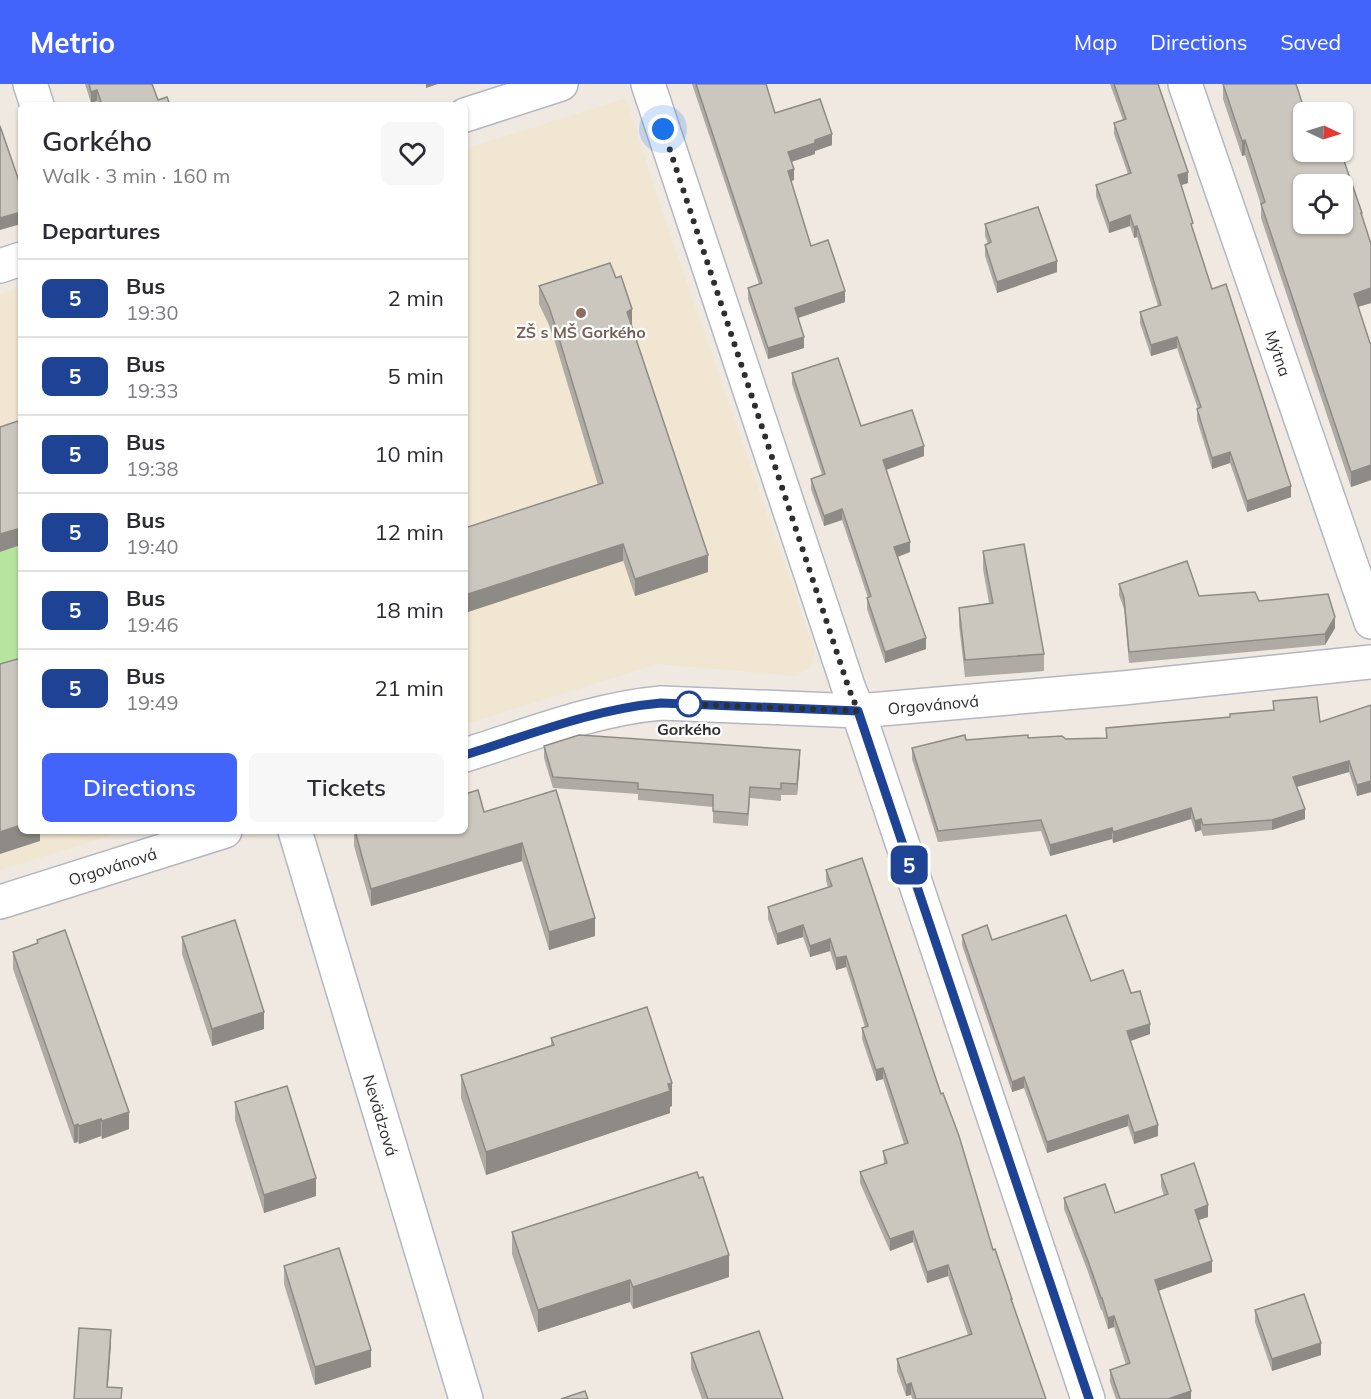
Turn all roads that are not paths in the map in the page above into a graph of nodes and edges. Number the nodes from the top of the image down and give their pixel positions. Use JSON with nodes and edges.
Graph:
{"nodes":[{"id":1,"x":30,"y":84,"type":"edge"},
{"id":2,"x":561,"y":84,"type":"edge"},
{"id":3,"x":648,"y":84,"type":"edge"},
{"id":4,"x":1185,"y":84,"type":"edge"},
{"id":5,"x":36,"y":102,"type":"edge"},
{"id":6,"x":468,"y":114,"type":"edge"},
{"id":7,"x":18,"y":260,"type":"edge"},
{"id":8,"x":0,"y":266,"type":"edge"},
{"id":9,"x":1371,"y":622,"type":"edge"},
{"id":10,"x":1371,"y":662,"type":"edge"},
{"id":11,"x":858,"y":711,"type":"junction"},
{"id":12,"x":468,"y":754,"type":"edge"},
{"id":13,"x":215,"y":834,"type":"edge"},
{"id":14,"x":296,"y":834,"type":"edge"},
{"id":15,"x":0,"y":902,"type":"edge"},
{"id":16,"x":466,"y":1399,"type":"edge"},
{"id":17,"x":1089,"y":1399,"type":"edge"}],
"edges":[{"from":1,"to":5,"type":"street"},
{"from":2,"to":6,"type":"street"},
{"from":3,"to":11,"type":"street"},
{"from":4,"to":9,"type":"street","name":"Mýtna"},
{"from":7,"to":8,"type":"street"},
{"from":10,"to":11,"type":"street","name":"Orgovánová"},
{"from":11,"to":12,"type":"street","name":"Orgovánová"},
{"from":11,"to":17,"type":"street"},
{"from":13,"to":15,"type":"street","name":"Orgovánová"},
{"from":14,"to":16,"type":"street","name":"Nevädzová"}]}
